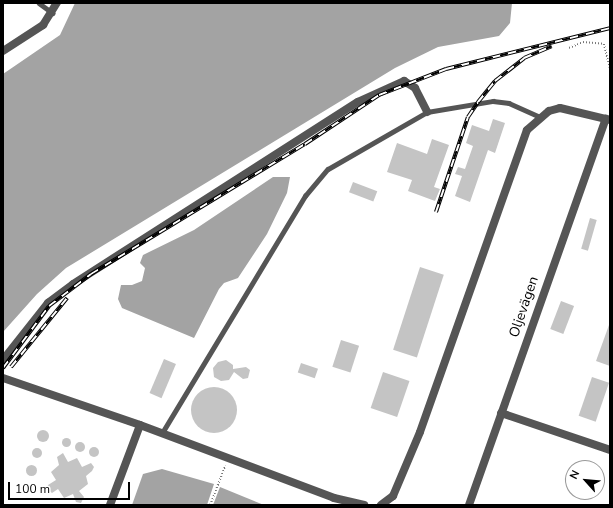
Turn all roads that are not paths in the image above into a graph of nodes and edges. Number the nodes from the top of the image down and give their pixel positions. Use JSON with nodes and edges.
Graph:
{"nodes":[{"id":1,"x":39,"y":3,"type":"edge"},
{"id":2,"x":57,"y":3,"type":"edge"},
{"id":3,"x":53,"y":13,"type":"junction"},
{"id":4,"x":3,"y":51,"type":"edge"},
{"id":5,"x":427,"y":112,"type":"junction"},
{"id":6,"x":540,"y":117,"type":"junction"},
{"id":7,"x":608,"y":120,"type":"edge"},
{"id":8,"x":3,"y":360,"type":"edge"},
{"id":9,"x":3,"y":378,"type":"edge"},
{"id":10,"x":501,"y":413,"type":"junction"},
{"id":11,"x":140,"y":425,"type":"junction"},
{"id":12,"x":162,"y":433,"type":"junction"},
{"id":13,"x":610,"y":450,"type":"edge"},
{"id":14,"x":385,"y":504,"type":"edge"},
{"id":15,"x":110,"y":505,"type":"edge"},
{"id":16,"x":364,"y":505,"type":"edge"},
{"id":17,"x":469,"y":505,"type":"edge"}],
"edges":[{"from":1,"to":3,"type":"lane"},
{"from":2,"to":3,"type":"street"},
{"from":3,"to":4,"type":"street"},
{"from":5,"to":6,"type":"lane"},
{"from":5,"to":8,"type":"street"},
{"from":5,"to":12,"type":"lane"},
{"from":6,"to":7,"type":"street"},
{"from":6,"to":14,"type":"street"},
{"from":7,"to":10,"type":"street","name":"Oljevägen"},
{"from":9,"to":11,"type":"street"},
{"from":10,"to":13,"type":"street"},
{"from":10,"to":17,"type":"street","name":"Oljevägen"},
{"from":11,"to":12,"type":"street"},
{"from":11,"to":15,"type":"street"},
{"from":12,"to":16,"type":"street"}]}
